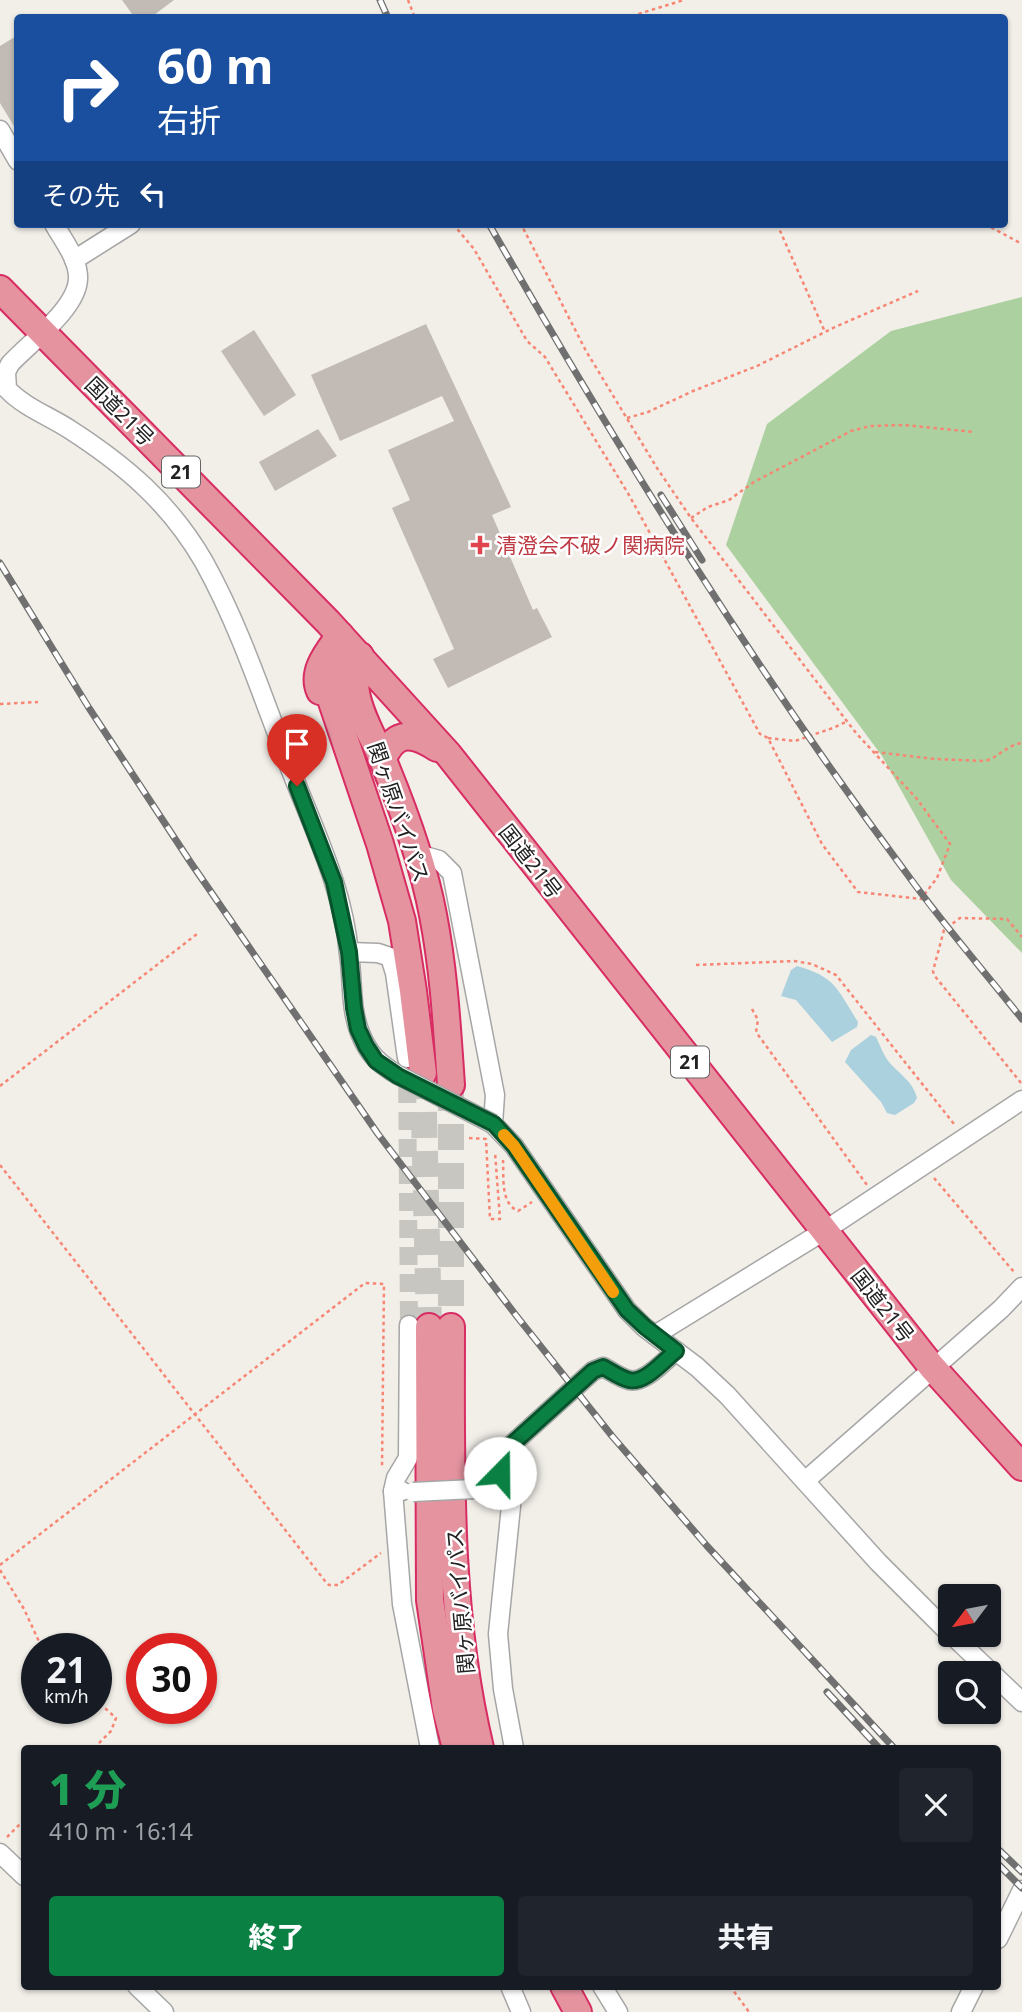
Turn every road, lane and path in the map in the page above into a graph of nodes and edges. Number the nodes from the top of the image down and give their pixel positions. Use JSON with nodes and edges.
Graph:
{"nodes":[{"id":1,"x":684,"y":0,"type":"edge"},
{"id":2,"x":638,"y":14,"type":"edge"},
{"id":3,"x":0,"y":130,"type":"edge"},
{"id":4,"x":14,"y":154,"type":"edge"},
{"id":5,"x":56,"y":228,"type":"edge"},
{"id":6,"x":125,"y":228,"type":"edge"},
{"id":7,"x":456,"y":228,"type":"edge"},
{"id":8,"x":523,"y":228,"type":"edge"},
{"id":9,"x":779,"y":228,"type":"edge"},
{"id":10,"x":992,"y":228,"type":"edge"},
{"id":11,"x":1022,"y":244,"type":"edge"},
{"id":12,"x":74,"y":260,"type":"junction"},
{"id":13,"x":0,"y":289,"type":"edge"},
{"id":14,"x":918,"y":291,"type":"dead end"},
{"id":15,"x":42,"y":332,"type":"junction"},
{"id":16,"x":825,"y":332,"type":"junction"},
{"id":17,"x":627,"y":418,"type":"junction"},
{"id":18,"x":974,"y":432,"type":"dead end"},
{"id":19,"x":691,"y":518,"type":"junction"},
{"id":20,"x":340,"y":635,"type":"junction"},
{"id":21,"x":360,"y":656,"type":"junction"},
{"id":22,"x":38,"y":702,"type":"dead end"},
{"id":23,"x":0,"y":704,"type":"edge"},
{"id":24,"x":848,"y":720,"type":"junction"},
{"id":25,"x":768,"y":738,"type":"junction"},
{"id":26,"x":1022,"y":743,"type":"edge"},
{"id":27,"x":875,"y":752,"type":"junction"},
{"id":28,"x":448,"y":754,"type":"junction"},
{"id":29,"x":350,"y":756,"type":"junction"},
{"id":30,"x":383,"y":759,"type":"junction"},
{"id":31,"x":418,"y":855,"type":"junction"},
{"id":32,"x":197,"y":934,"type":"dead end"},
{"id":33,"x":1022,"y":937,"type":"edge"},
{"id":34,"x":349,"y":952,"type":"junction"},
{"id":35,"x":696,"y":965,"type":"dead end"},
{"id":36,"x":752,"y":1009,"type":"dead end"},
{"id":37,"x":409,"y":1069,"type":"junction"},
{"id":38,"x":1022,"y":1084,"type":"edge"},
{"id":39,"x":451,"y":1085,"type":"tunnel mouth"},
{"id":40,"x":0,"y":1086,"type":"edge"},
{"id":41,"x":1022,"y":1100,"type":"edge"},
{"id":42,"x":494,"y":1124,"type":"junction"},
{"id":43,"x":965,"y":1137,"type":"junction"},
{"id":44,"x":469,"y":1138,"type":"dead end"},
{"id":45,"x":0,"y":1165,"type":"edge"},
{"id":46,"x":922,"y":1165,"type":"junction"},
{"id":47,"x":547,"y":1193,"type":"junction"},
{"id":48,"x":876,"y":1196,"type":"junction"},
{"id":49,"x":824,"y":1231,"type":"junction"},
{"id":50,"x":1017,"y":1279,"type":"edge"},
{"id":51,"x":430,"y":1326,"type":"junction"},
{"id":52,"x":655,"y":1335,"type":"junction"},
{"id":53,"x":676,"y":1351,"type":"junction"},
{"id":54,"x":932,"y":1367,"type":"junction"},
{"id":55,"x":194,"y":1415,"type":"junction"},
{"id":56,"x":1022,"y":1467,"type":"edge"},
{"id":57,"x":805,"y":1480,"type":"junction"},
{"id":58,"x":502,"y":1489,"type":"junction"},
{"id":59,"x":393,"y":1492,"type":"junction"},
{"id":60,"x":397,"y":1540,"type":"junction"},
{"id":61,"x":0,"y":1565,"type":"edge"},
{"id":62,"x":0,"y":1570,"type":"edge"},
{"id":63,"x":938,"y":1621,"type":"edge"},
{"id":64,"x":35,"y":1633,"type":"edge"},
{"id":65,"x":965,"y":1647,"type":"edge"},
{"id":66,"x":1022,"y":1702,"type":"edge"},
{"id":67,"x":112,"y":1714,"type":"edge"},
{"id":68,"x":97,"y":1745,"type":"edge"},
{"id":69,"x":429,"y":1745,"type":"edge"},
{"id":70,"x":455,"y":1745,"type":"edge"},
{"id":71,"x":479,"y":1745,"type":"edge"},
{"id":72,"x":512,"y":1745,"type":"edge"},
{"id":73,"x":21,"y":1823,"type":"edge"},
{"id":74,"x":0,"y":1845,"type":"edge"},
{"id":75,"x":0,"y":1853,"type":"edge"},
{"id":76,"x":21,"y":1874,"type":"edge"},
{"id":77,"x":1022,"y":1891,"type":"edge"},
{"id":78,"x":1001,"y":1933,"type":"edge"},
{"id":79,"x":141,"y":1990,"type":"edge"},
{"id":80,"x":512,"y":1990,"type":"edge"},
{"id":81,"x":548,"y":1990,"type":"edge"},
{"id":82,"x":566,"y":1990,"type":"edge"},
{"id":83,"x":604,"y":1990,"type":"edge"},
{"id":84,"x":733,"y":1990,"type":"edge"},
{"id":85,"x":972,"y":1990,"type":"edge"},
{"id":86,"x":164,"y":2012,"type":"edge"},
{"id":87,"x":521,"y":2012,"type":"edge"},
{"id":88,"x":560,"y":2012,"type":"edge"},
{"id":89,"x":578,"y":2012,"type":"edge"},
{"id":90,"x":618,"y":2012,"type":"edge"},
{"id":91,"x":749,"y":2012,"type":"edge"},
{"id":92,"x":961,"y":2012,"type":"edge"}],
"edges":[{"from":1,"to":2,"type":"path"},
{"from":3,"to":4,"type":"street"},
{"from":5,"to":12,"type":"street"},
{"from":6,"to":12,"type":"street"},
{"from":7,"to":25,"type":"path"},
{"from":8,"to":17,"type":"path"},
{"from":9,"to":16,"type":"path"},
{"from":10,"to":11,"type":"path"},
{"from":12,"to":15,"type":"street"},
{"from":13,"to":15,"type":"highway","name":"国道21号","number":"21"},
{"from":14,"to":16,"type":"path"},
{"from":15,"to":20,"type":"highway","name":"国道21号","number":"21"},
{"from":15,"to":34,"type":"street"},
{"from":16,"to":17,"type":"path"},
{"from":17,"to":19,"type":"path"},
{"from":18,"to":19,"type":"path"},
{"from":19,"to":24,"type":"path"},
{"from":20,"to":21,"type":"highway","name":"国道21号","number":"21"},
{"from":20,"to":29,"type":"highway","name":"関ヶ原バイパス"},
{"from":21,"to":28,"type":"highway","name":"国道21号","number":"21"},
{"from":21,"to":29,"type":"highway","name":"関ヶ原バイパス"},
{"from":21,"to":30,"type":"highway","name":"関ヶ原バイパス"},
{"from":22,"to":23,"type":"path"},
{"from":24,"to":25,"type":"path"},
{"from":24,"to":27,"type":"path"},
{"from":25,"to":27,"type":"path"},
{"from":26,"to":27,"type":"path"},
{"from":28,"to":30,"type":"highway"},
{"from":28,"to":49,"type":"highway","name":"国道21号","number":"21"},
{"from":29,"to":37,"type":"highway","name":"関ヶ原バイパス"},
{"from":30,"to":31,"type":"highway","name":"関ヶ原バイパス"},
{"from":31,"to":39,"type":"highway","name":"関ヶ原バイパス"},
{"from":31,"to":42,"type":"street"},
{"from":32,"to":40,"type":"path"},
{"from":33,"to":38,"type":"path"},
{"from":34,"to":37,"type":"street"},
{"from":34,"to":37,"type":"street"},
{"from":35,"to":43,"type":"path"},
{"from":36,"to":48,"type":"path"},
{"from":37,"to":42,"type":"street","bridge":true},
{"from":41,"to":43,"type":"street"},
{"from":42,"to":47,"type":"street"},
{"from":43,"to":46,"type":"street"},
{"from":44,"to":47,"type":"path"},
{"from":45,"to":55,"type":"path"},
{"from":46,"to":48,"type":"street"},
{"from":46,"to":50,"type":"path"},
{"from":47,"to":52,"type":"street"},
{"from":48,"to":49,"type":"street"},
{"from":49,"to":52,"type":"street"},
{"from":49,"to":54,"type":"highway","name":"国道21号","number":"21"},
{"from":50,"to":54,"type":"street"},
{"from":51,"to":59,"type":"street"},
{"from":51,"to":70,"type":"highway","name":"関ヶ原バイパス"},
{"from":51,"to":71,"type":"highway","name":"関ヶ原バイパス"},
{"from":52,"to":53,"type":"street"},
{"from":53,"to":57,"type":"street"},
{"from":53,"to":58,"type":"street"},
{"from":54,"to":56,"type":"highway","name":"国道21号","number":"21"},
{"from":54,"to":57,"type":"street"},
{"from":55,"to":59,"type":"path"},
{"from":55,"to":60,"type":"path"},
{"from":55,"to":61,"type":"path"},
{"from":57,"to":63,"type":"street"},
{"from":58,"to":59,"type":"street","bridge":true},
{"from":58,"to":72,"type":"street"},
{"from":59,"to":60,"type":"street"},
{"from":60,"to":69,"type":"street"},
{"from":62,"to":64,"type":"path"},
{"from":65,"to":66,"type":"street"},
{"from":67,"to":68,"type":"path"},
{"from":73,"to":74,"type":"path"},
{"from":75,"to":76,"type":"street"},
{"from":77,"to":78,"type":"street"},
{"from":79,"to":86,"type":"street"},
{"from":80,"to":87,"type":"street"},
{"from":81,"to":88,"type":"highway"},
{"from":82,"to":89,"type":"highway"},
{"from":83,"to":90,"type":"street"},
{"from":84,"to":91,"type":"path"},
{"from":85,"to":92,"type":"street"}]}
